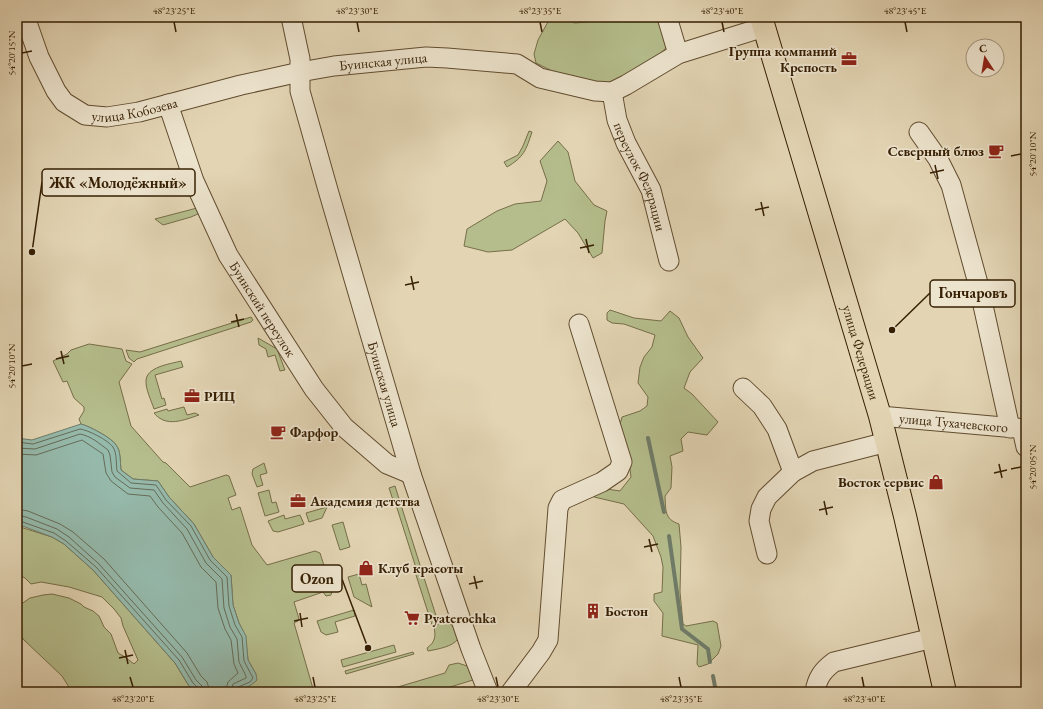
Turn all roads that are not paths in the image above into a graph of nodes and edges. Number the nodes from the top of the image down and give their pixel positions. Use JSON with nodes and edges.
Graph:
{"nodes":[{"id":1,"x":25,"y":17,"type":"edge"},
{"id":2,"x":291,"y":17,"type":"edge"},
{"id":3,"x":667,"y":17,"type":"edge"},
{"id":4,"x":763,"y":22,"type":"edge"},
{"id":5,"x":678,"y":54,"type":"junction"},
{"id":6,"x":300,"y":72,"type":"junction"},
{"id":7,"x":612,"y":92,"type":"junction"},
{"id":8,"x":168,"y":104,"type":"junction"},
{"id":9,"x":919,"y":132,"type":"dead end"},
{"id":10,"x":669,"y":261,"type":"dead end"},
{"id":11,"x":579,"y":324,"type":"dead end"},
{"id":12,"x":743,"y":388,"type":"dead end"},
{"id":13,"x":880,"y":416,"type":"junction"},
{"id":14,"x":1021,"y":433,"type":"edge"},
{"id":15,"x":887,"y":442,"type":"junction"},
{"id":16,"x":793,"y":472,"type":"junction"},
{"id":17,"x":411,"y":474,"type":"junction"},
{"id":18,"x":767,"y":554,"type":"dead end"},
{"id":19,"x":933,"y":638,"type":"junction"},
{"id":20,"x":488,"y":692,"type":"edge"},
{"id":21,"x":511,"y":692,"type":"edge"},
{"id":22,"x":815,"y":692,"type":"edge"},
{"id":23,"x":945,"y":692,"type":"edge"}],
"edges":[{"from":1,"to":8,"type":"street","name":"улица Кобозева"},
{"from":2,"to":6,"type":"street","name":"Буинская улица"},
{"from":3,"to":5,"type":"street"},
{"from":4,"to":5,"type":"street"},
{"from":4,"to":13,"type":"main road","name":"улица Федерации"},
{"from":5,"to":7,"type":"street"},
{"from":6,"to":7,"type":"street","name":"Буинская улица"},
{"from":6,"to":8,"type":"street","name":"улица Кобозева"},
{"from":6,"to":17,"type":"street","name":"Буинская улица"},
{"from":7,"to":10,"type":"street","name":"переулок Федерации"},
{"from":8,"to":17,"type":"street","name":"Буинский переулок"},
{"from":9,"to":14,"type":"street"},
{"from":11,"to":21,"type":"street"},
{"from":12,"to":16,"type":"street"},
{"from":13,"to":14,"type":"street","name":"улица Тухачевского"},
{"from":13,"to":15,"type":"main road","name":"улица Федерации"},
{"from":15,"to":16,"type":"street"},
{"from":15,"to":19,"type":"main road","name":"улица Федерации"},
{"from":16,"to":18,"type":"street"},
{"from":17,"to":20,"type":"street","name":"Буинская улица"},
{"from":19,"to":22,"type":"street"},
{"from":19,"to":23,"type":"main road","name":"улица Федерации"}]}
